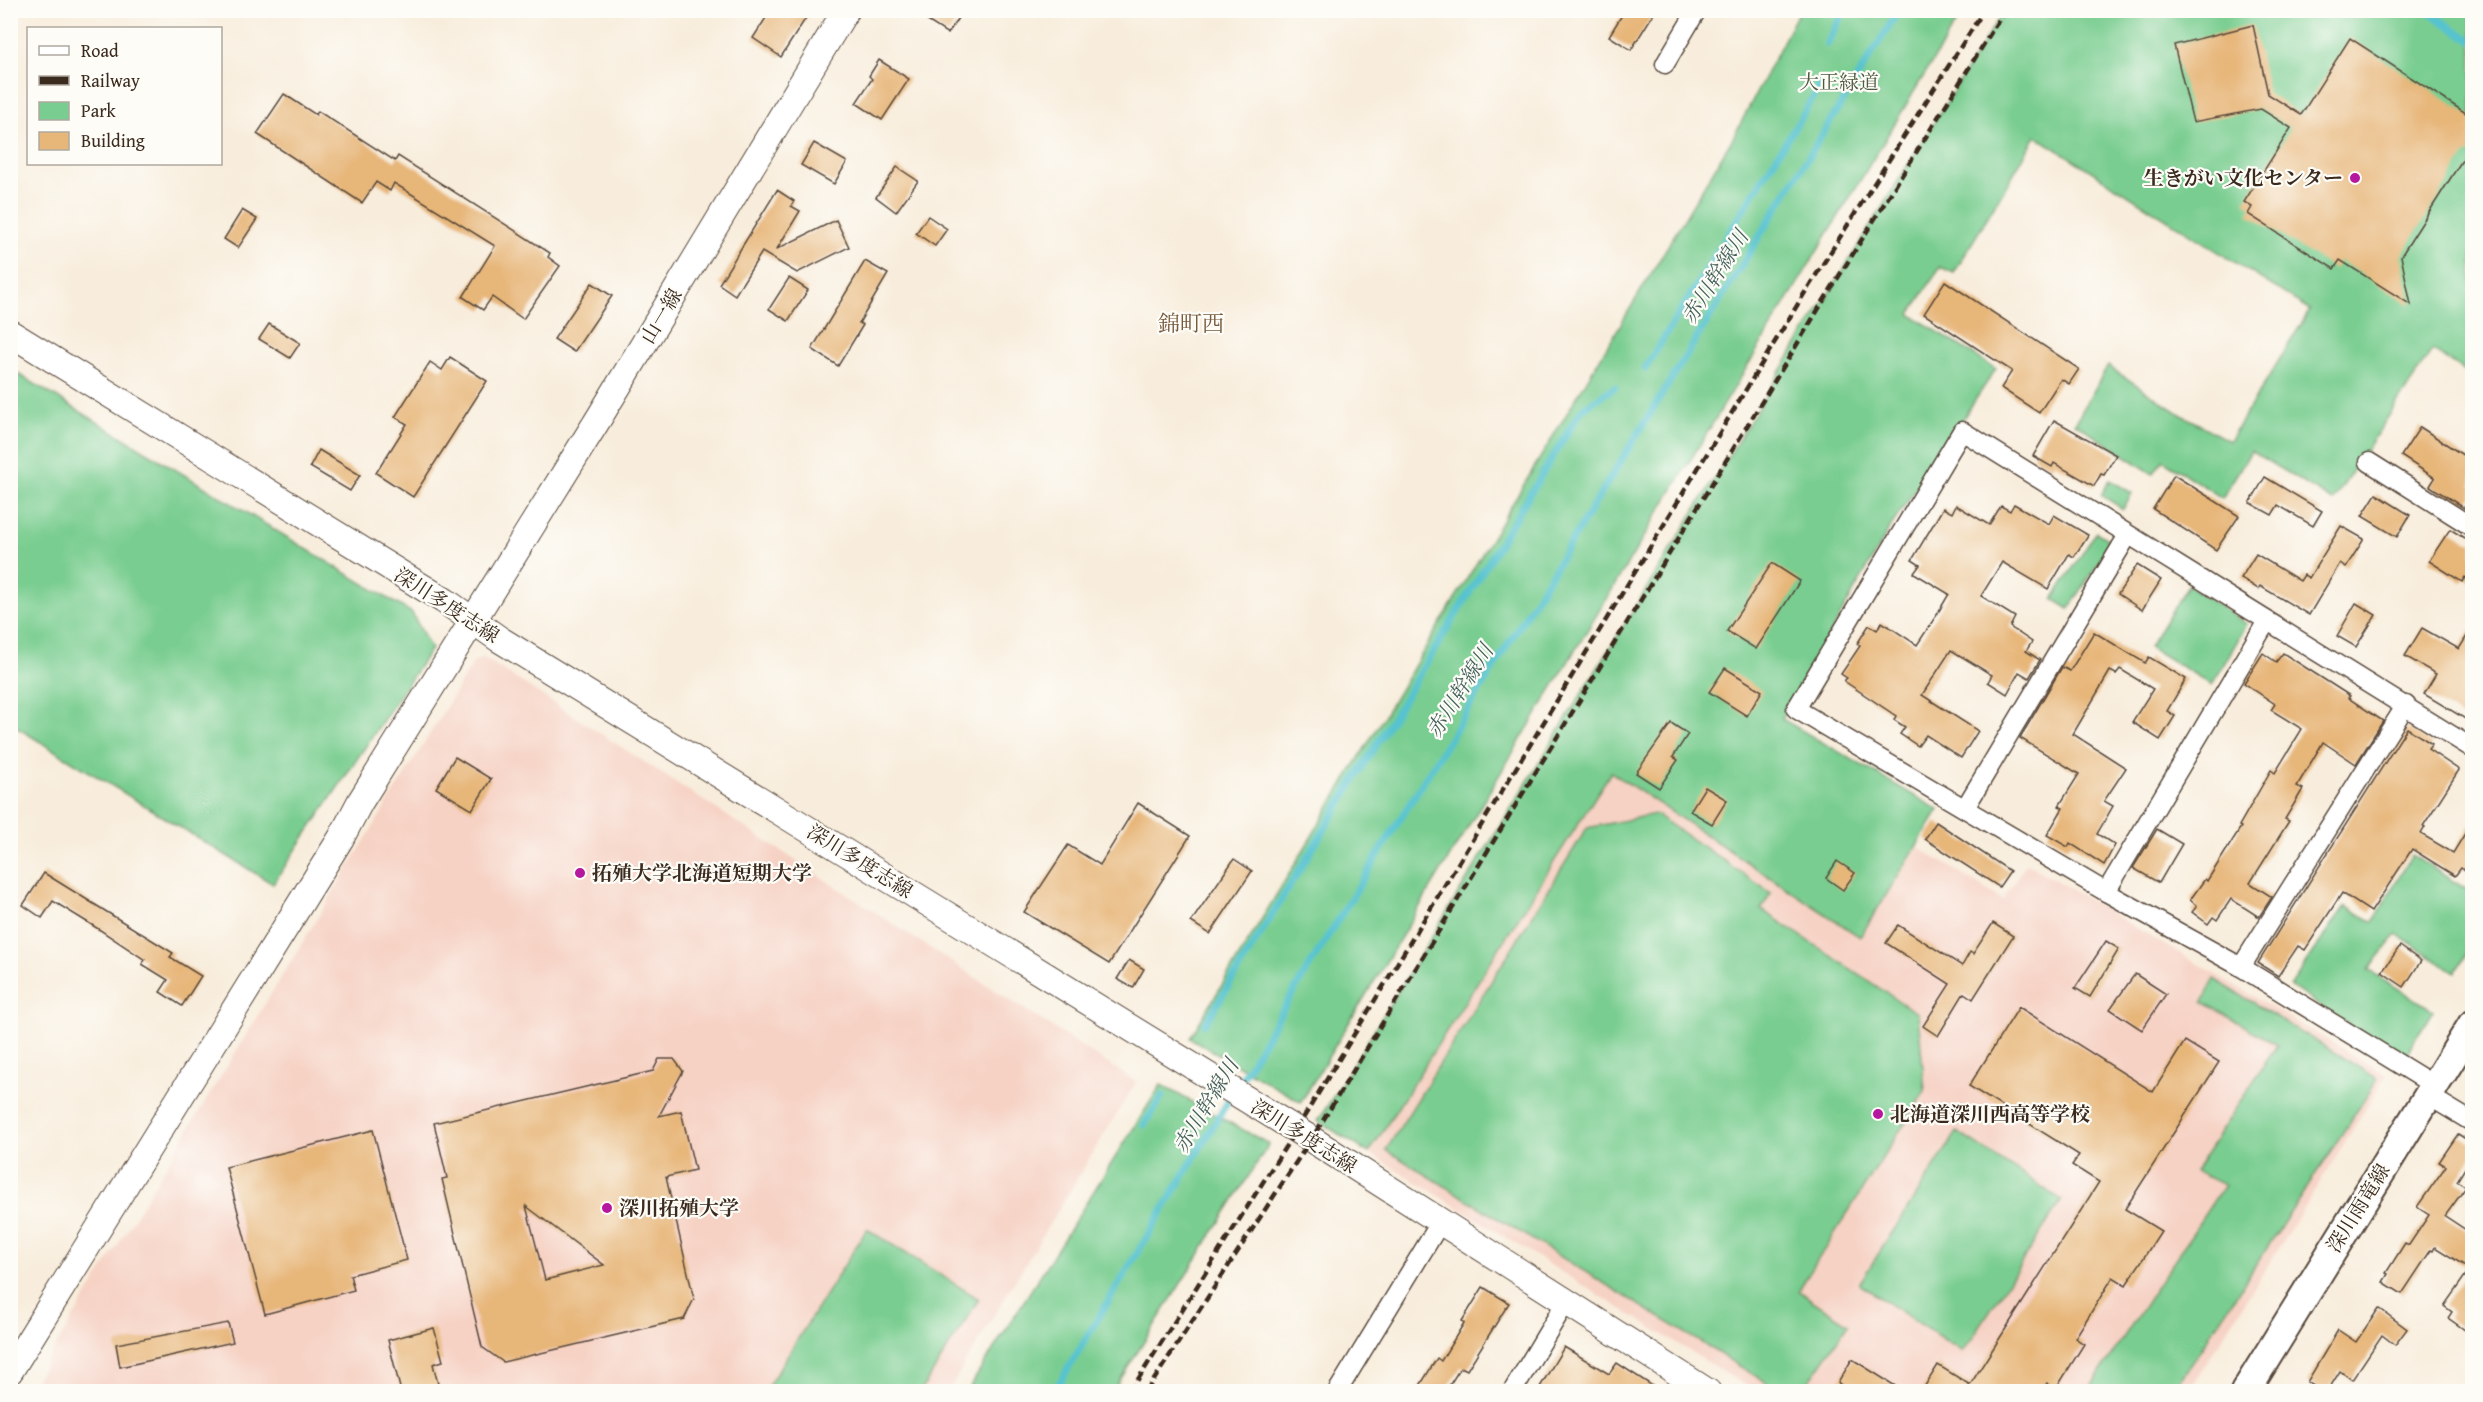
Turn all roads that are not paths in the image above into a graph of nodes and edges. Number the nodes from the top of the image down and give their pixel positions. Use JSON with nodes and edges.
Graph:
{"nodes":[{"id":1,"x":846,"y":10,"type":"edge"},
{"id":2,"x":1697,"y":10,"type":"edge"},
{"id":3,"x":1665,"y":64,"type":"dead end"},
{"id":4,"x":10,"y":333,"type":"edge"},
{"id":5,"x":2369,"y":462,"type":"dead end"},
{"id":6,"x":2472,"y":527,"type":"edge"},
{"id":7,"x":2128,"y":535,"type":"junction"},
{"id":8,"x":473,"y":620,"type":"junction"},
{"id":9,"x":2267,"y":621,"type":"junction"},
{"id":10,"x":2406,"y":705,"type":"junction"},
{"id":11,"x":2472,"y":748,"type":"edge"},
{"id":12,"x":1965,"y":808,"type":"junction"},
{"id":13,"x":2106,"y":892,"type":"junction"},
{"id":14,"x":2241,"y":967,"type":"junction"},
{"id":15,"x":2472,"y":1025,"type":"edge"},
{"id":16,"x":2432,"y":1091,"type":"junction"},
{"id":17,"x":2472,"y":1122,"type":"edge"},
{"id":18,"x":1440,"y":1223,"type":"junction"},
{"id":19,"x":1566,"y":1302,"type":"junction"},
{"id":20,"x":10,"y":1371,"type":"edge"},
{"id":21,"x":1337,"y":1392,"type":"edge"},
{"id":22,"x":1512,"y":1392,"type":"edge"},
{"id":23,"x":1708,"y":1392,"type":"edge"},
{"id":24,"x":2245,"y":1392,"type":"edge"}],
"edges":[{"from":1,"to":8,"type":"main road","name":"山一線"},
{"from":2,"to":3,"type":"street"},
{"from":4,"to":8,"type":"main road","name":"深川多度志線"},
{"from":5,"to":6,"type":"street"},
{"from":7,"to":9,"type":"street"},
{"from":7,"to":12,"type":"street"},
{"from":7,"to":12,"type":"street"},
{"from":8,"to":18,"type":"main road","name":"深川多度志線"},
{"from":8,"to":20,"type":"main road","name":"山一線"},
{"from":9,"to":10,"type":"street"},
{"from":9,"to":13,"type":"street"},
{"from":10,"to":11,"type":"street"},
{"from":10,"to":14,"type":"street"},
{"from":12,"to":13,"type":"street"},
{"from":13,"to":14,"type":"street"},
{"from":14,"to":16,"type":"street"},
{"from":15,"to":16,"type":"main road","name":"深川雨竜線"},
{"from":16,"to":17,"type":"street"},
{"from":16,"to":24,"type":"main road","name":"深川雨竜線"},
{"from":18,"to":19,"type":"main road","name":"深川多度志線"},
{"from":18,"to":21,"type":"street"},
{"from":19,"to":22,"type":"street"},
{"from":19,"to":23,"type":"main road","name":"深川多度志線"}]}
